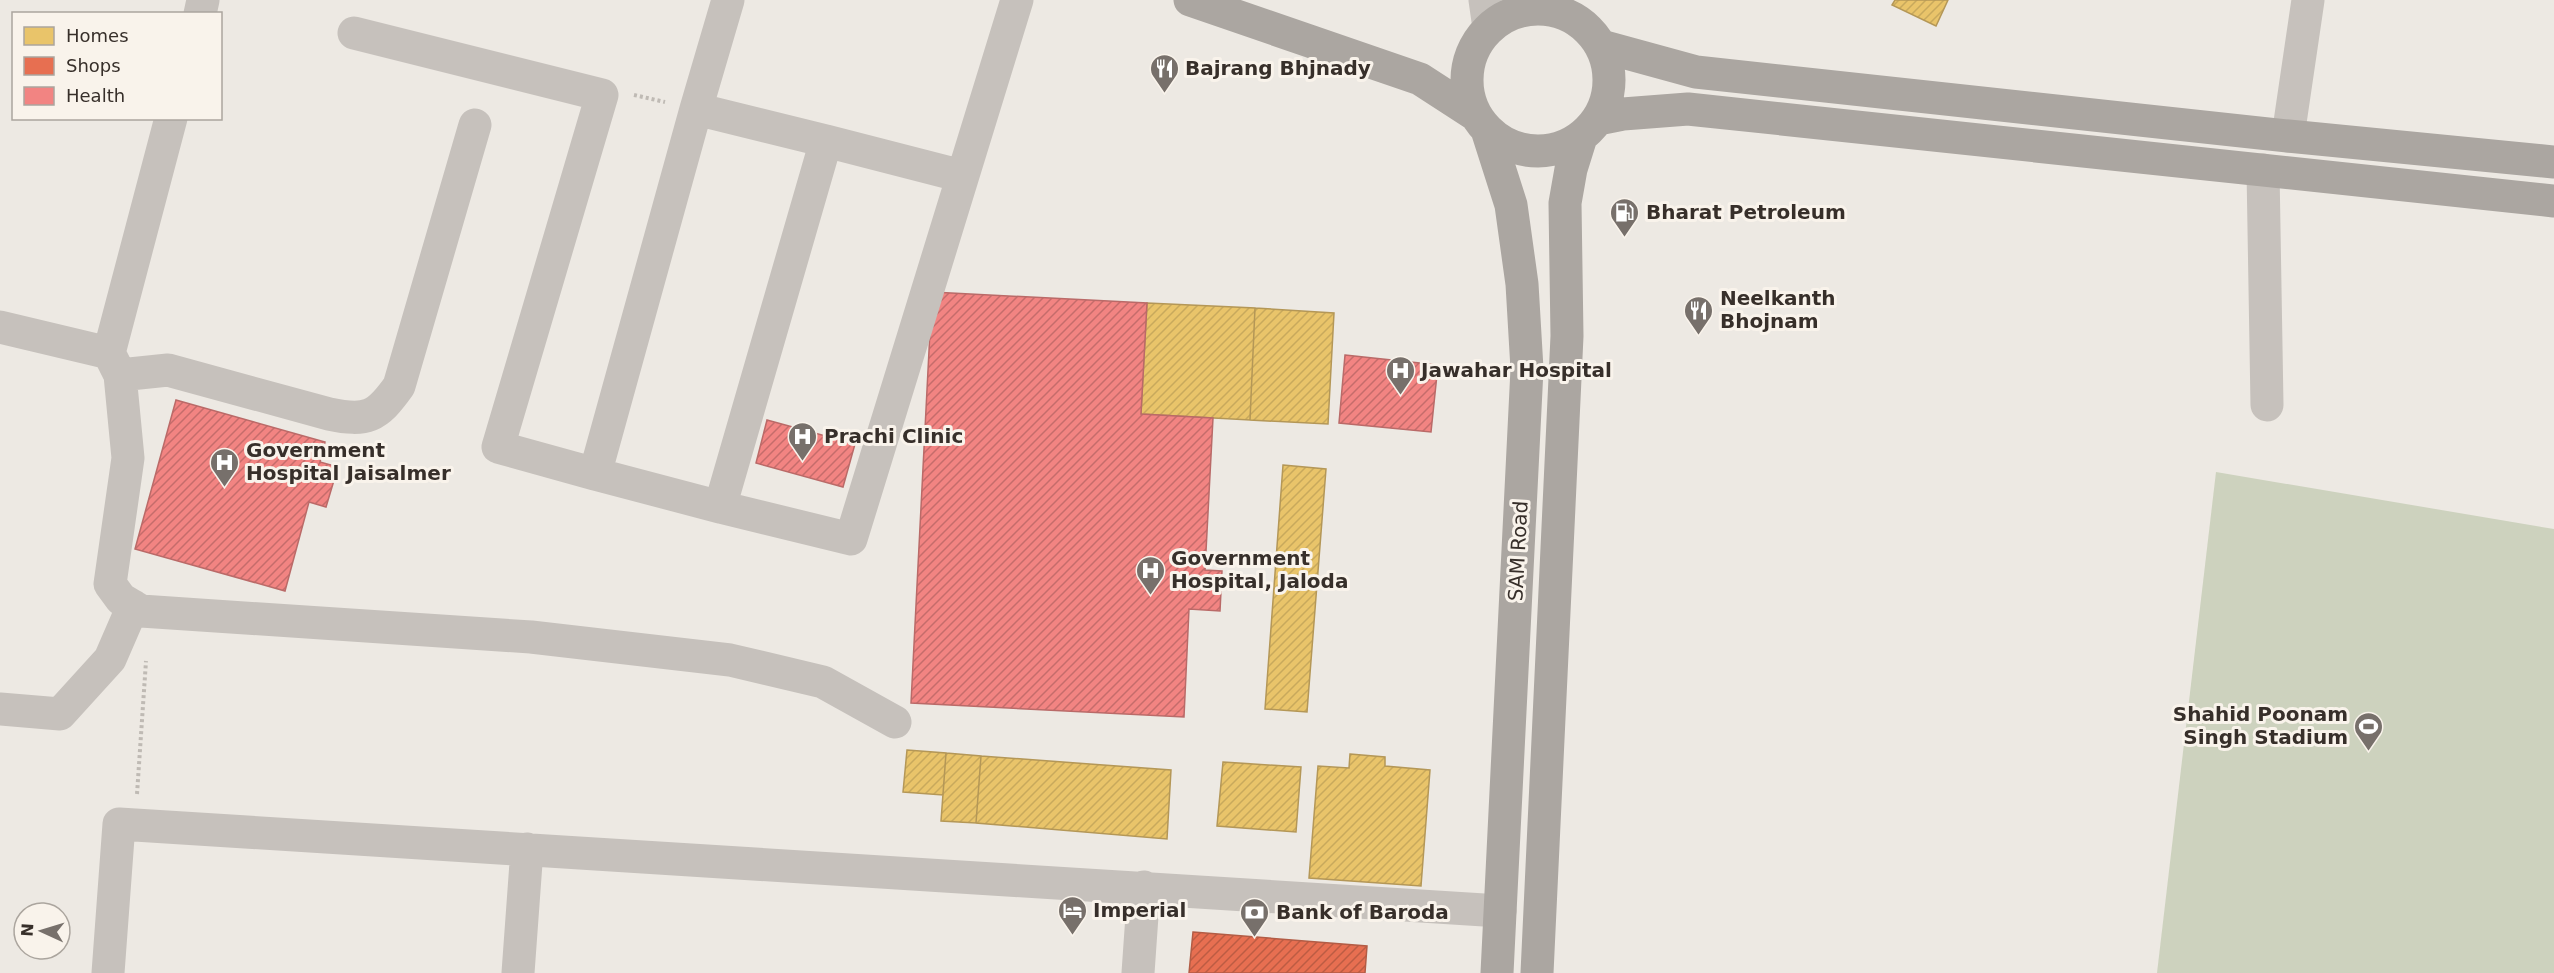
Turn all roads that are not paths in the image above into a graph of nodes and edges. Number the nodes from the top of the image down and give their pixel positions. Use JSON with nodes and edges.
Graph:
{"nodes":[{"id":1,"x":728,"y":0,"type":"edge"},
{"id":2,"x":1017,"y":0,"type":"edge"},
{"id":3,"x":1190,"y":0,"type":"edge"},
{"id":4,"x":2308,"y":0,"type":"edge"},
{"id":5,"x":1554,"y":6,"type":"edge"},
{"id":6,"x":1487,"y":14,"type":"edge"},
{"id":7,"x":354,"y":33,"type":"dead end"},
{"id":8,"x":1601,"y":46,"type":"junction"},
{"id":9,"x":1420,"y":79,"type":"junction"},
{"id":10,"x":696,"y":109,"type":"junction"},
{"id":11,"x":171,"y":120,"type":"edge"},
{"id":12,"x":1481,"y":123,"type":"junction"},
{"id":13,"x":475,"y":125,"type":"dead end"},
{"id":14,"x":1589,"y":128,"type":"junction"},
{"id":15,"x":2288,"y":136,"type":"junction"},
{"id":16,"x":826,"y":141,"type":"junction"},
{"id":17,"x":2554,"y":162,"type":"edge"},
{"id":18,"x":2263,"y":170,"type":"junction"},
{"id":19,"x":963,"y":176,"type":"junction"},
{"id":20,"x":2554,"y":201,"type":"edge"},
{"id":21,"x":0,"y":327,"type":"edge"},
{"id":22,"x":114,"y":364,"type":"junction"},
{"id":23,"x":2267,"y":405,"type":"dead end"},
{"id":24,"x":595,"y":474,"type":"junction"},
{"id":25,"x":720,"y":507,"type":"junction"},
{"id":26,"x":133,"y":606,"type":"junction"},
{"id":27,"x":0,"y":709,"type":"edge"},
{"id":28,"x":895,"y":722,"type":"dead end"},
{"id":29,"x":527,"y":849,"type":"junction"},
{"id":30,"x":1144,"y":886,"type":"junction"},
{"id":31,"x":1500,"y":910,"type":"junction"},
{"id":32,"x":108,"y":973,"type":"edge"},
{"id":33,"x":518,"y":973,"type":"edge"},
{"id":34,"x":1138,"y":973,"type":"edge"},
{"id":35,"x":1497,"y":973,"type":"edge"},
{"id":36,"x":1537,"y":973,"type":"edge"}],
"edges":[{"from":1,"to":10,"type":"street"},
{"from":2,"to":19,"type":"street"},
{"from":3,"to":9,"type":"main road"},
{"from":4,"to":15,"type":"street"},
{"from":5,"to":6,"type":"main road"},
{"from":5,"to":8,"type":"main road"},
{"from":6,"to":9,"type":"main road"},
{"from":6,"to":12,"type":"main road"},
{"from":7,"to":24,"type":"street"},
{"from":8,"to":14,"type":"main road"},
{"from":8,"to":15,"type":"main road"},
{"from":9,"to":12,"type":"main road"},
{"from":10,"to":16,"type":"street"},
{"from":10,"to":24,"type":"street"},
{"from":11,"to":22,"type":"street"},
{"from":12,"to":14,"type":"main road"},
{"from":12,"to":31,"type":"main road","name":"SAM Road"},
{"from":13,"to":22,"type":"street"},
{"from":14,"to":18,"type":"main road"},
{"from":14,"to":36,"type":"main road"},
{"from":15,"to":17,"type":"main road"},
{"from":16,"to":19,"type":"street"},
{"from":16,"to":25,"type":"street"},
{"from":18,"to":20,"type":"main road"},
{"from":18,"to":23,"type":"street"},
{"from":19,"to":25,"type":"street"},
{"from":21,"to":22,"type":"street"},
{"from":22,"to":26,"type":"street"},
{"from":24,"to":25,"type":"street"},
{"from":26,"to":27,"type":"street"},
{"from":26,"to":28,"type":"street"},
{"from":29,"to":30,"type":"street"},
{"from":29,"to":32,"type":"street"},
{"from":29,"to":33,"type":"street"},
{"from":30,"to":31,"type":"street"},
{"from":30,"to":34,"type":"street"},
{"from":31,"to":35,"type":"main road","name":"SAM Road"}]}
